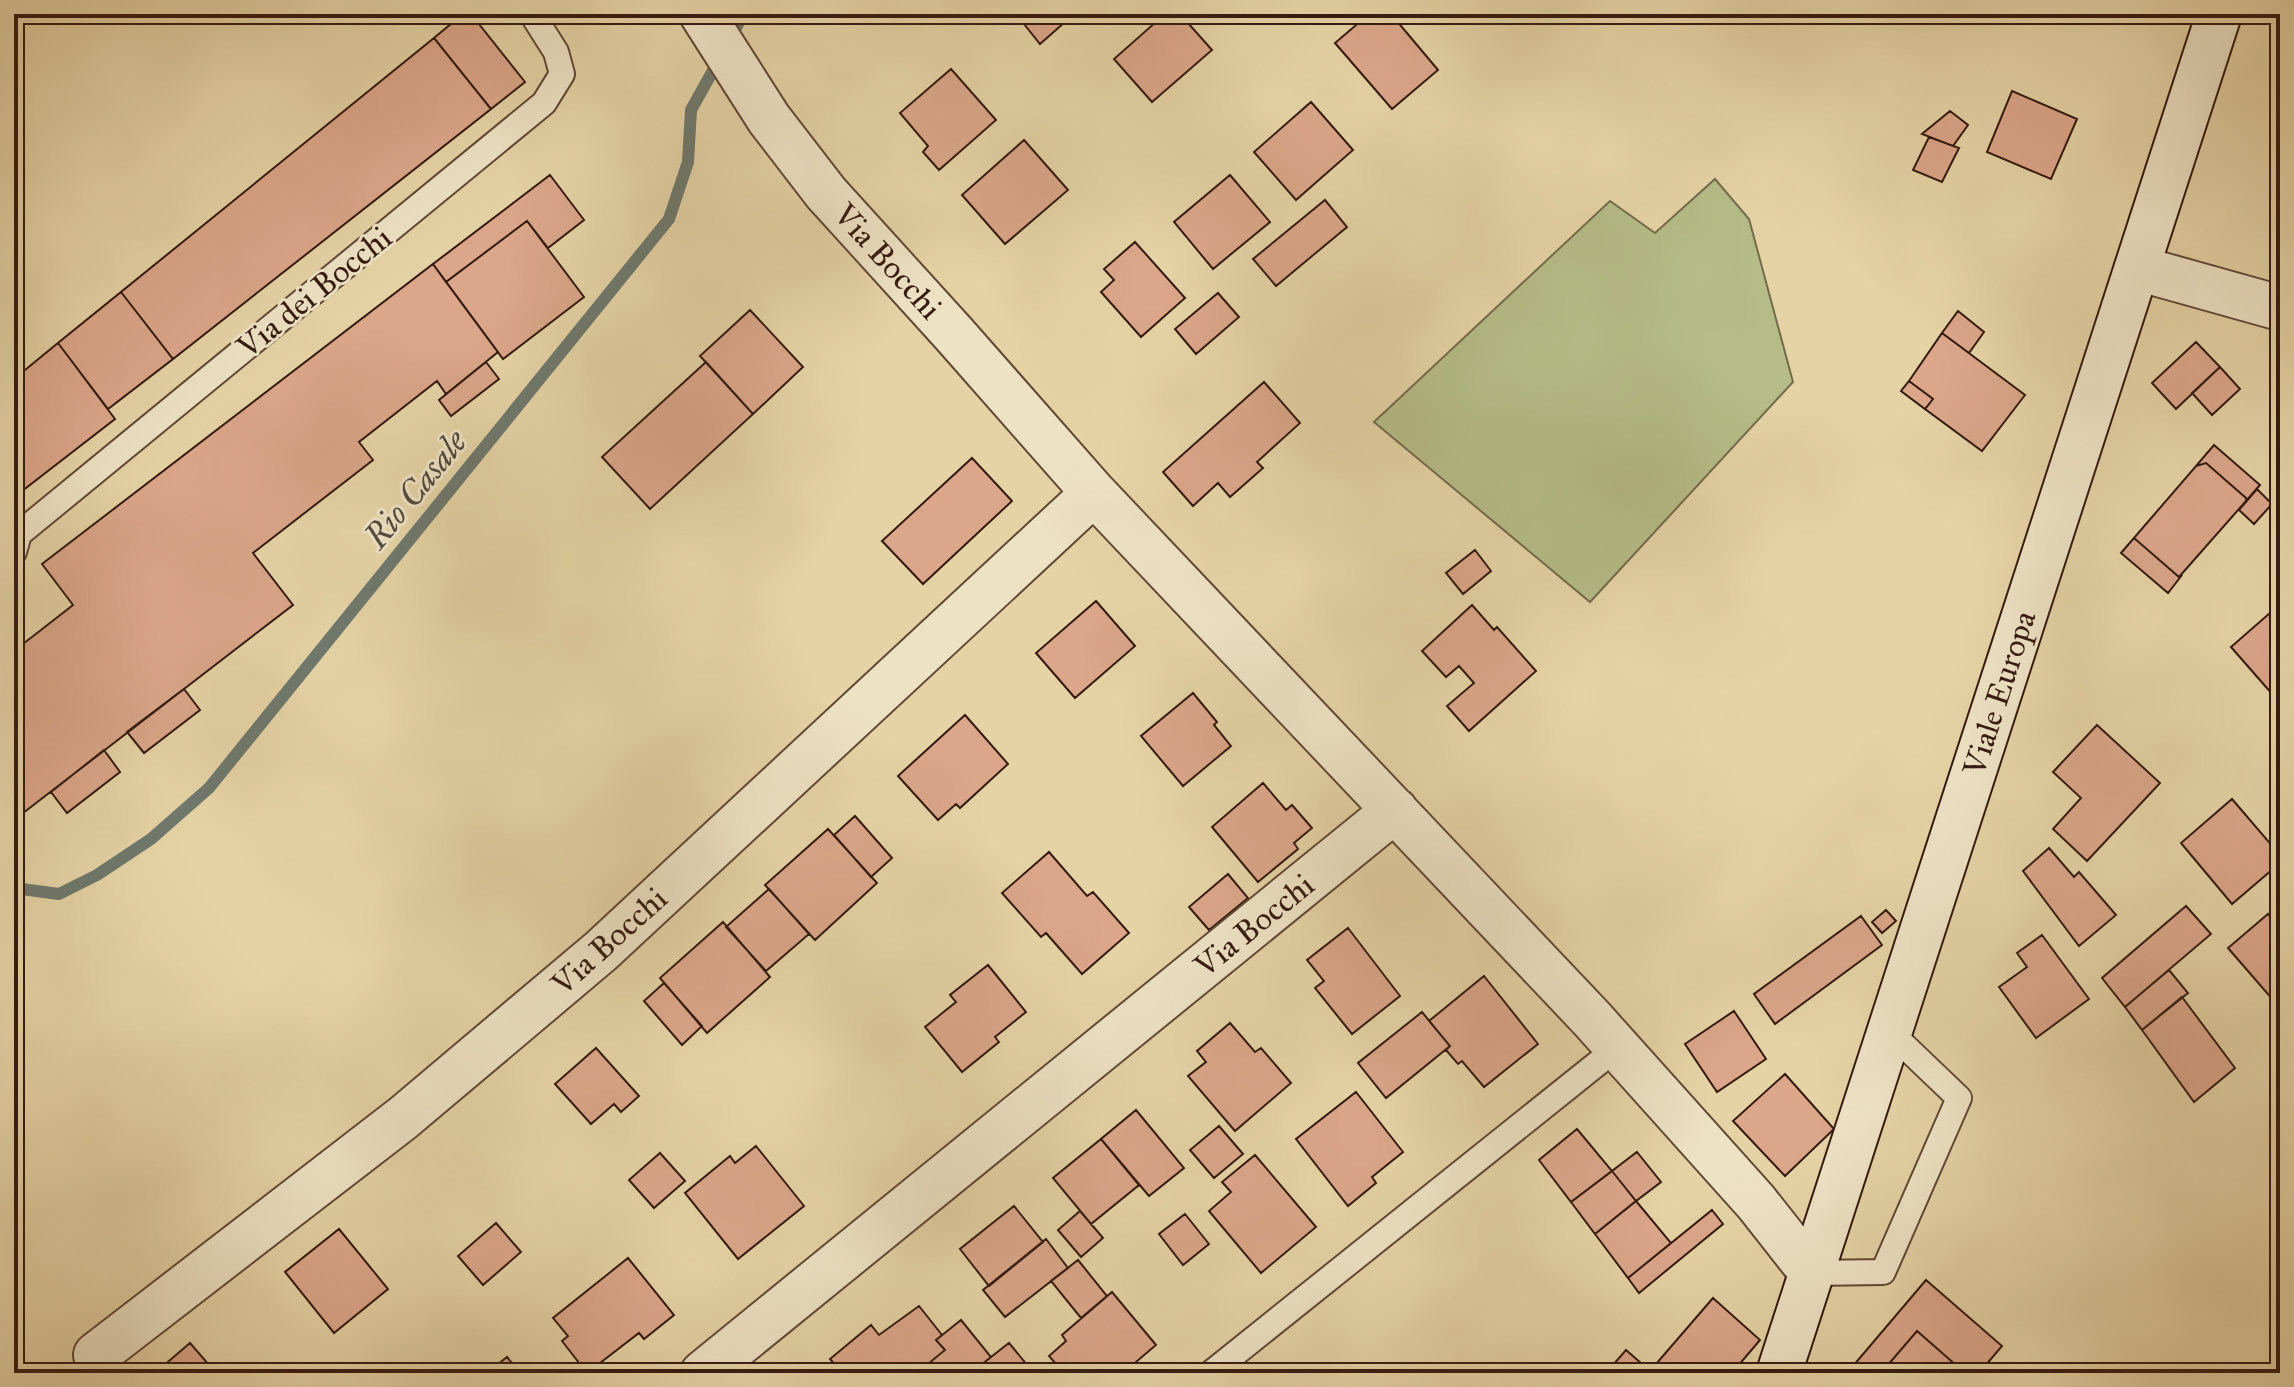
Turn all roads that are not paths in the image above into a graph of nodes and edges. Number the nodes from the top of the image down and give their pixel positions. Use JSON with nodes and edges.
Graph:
{"nodes":[{"id":1,"x":532,"y":14,"type":"edge"},
{"id":2,"x":2219,"y":14,"type":"edge"},
{"id":3,"x":703,"y":15,"type":"edge"},
{"id":4,"x":2137,"y":268,"type":"junction"},
{"id":5,"x":2280,"y":308,"type":"edge"},
{"id":6,"x":1094,"y":493,"type":"junction"},
{"id":7,"x":14,"y":552,"type":"edge"},
{"id":8,"x":1395,"y":810,"type":"junction"},
{"id":9,"x":1890,"y":1032,"type":"junction"},
{"id":10,"x":1618,"y":1047,"type":"junction"},
{"id":11,"x":1812,"y":1273,"type":"junction"},
{"id":12,"x":96,"y":1355,"type":"dead end"},
{"id":13,"x":703,"y":1373,"type":"edge"},
{"id":14,"x":1211,"y":1373,"type":"edge"},
{"id":15,"x":1779,"y":1373,"type":"edge"}],
"edges":[{"from":1,"to":7,"type":"lane","name":"Via dei Bocchi"},
{"from":2,"to":4,"type":"street","name":"Viale Europa"},
{"from":3,"to":6,"type":"street","name":"Via Bocchi"},
{"from":4,"to":5,"type":"street"},
{"from":4,"to":9,"type":"street","name":"Viale Europa"},
{"from":6,"to":8,"type":"street","name":"Via Bocchi"},
{"from":6,"to":12,"type":"street","name":"Via Bocchi"},
{"from":8,"to":10,"type":"street","name":"Via Bocchi"},
{"from":8,"to":13,"type":"street","name":"Via Bocchi"},
{"from":9,"to":11,"type":"street","name":"Viale Europa"},
{"from":9,"to":11,"type":"lane"},
{"from":10,"to":11,"type":"street","name":"Via Bocchi"},
{"from":10,"to":14,"type":"lane"},
{"from":11,"to":15,"type":"street","name":"Viale Europa"}]}
